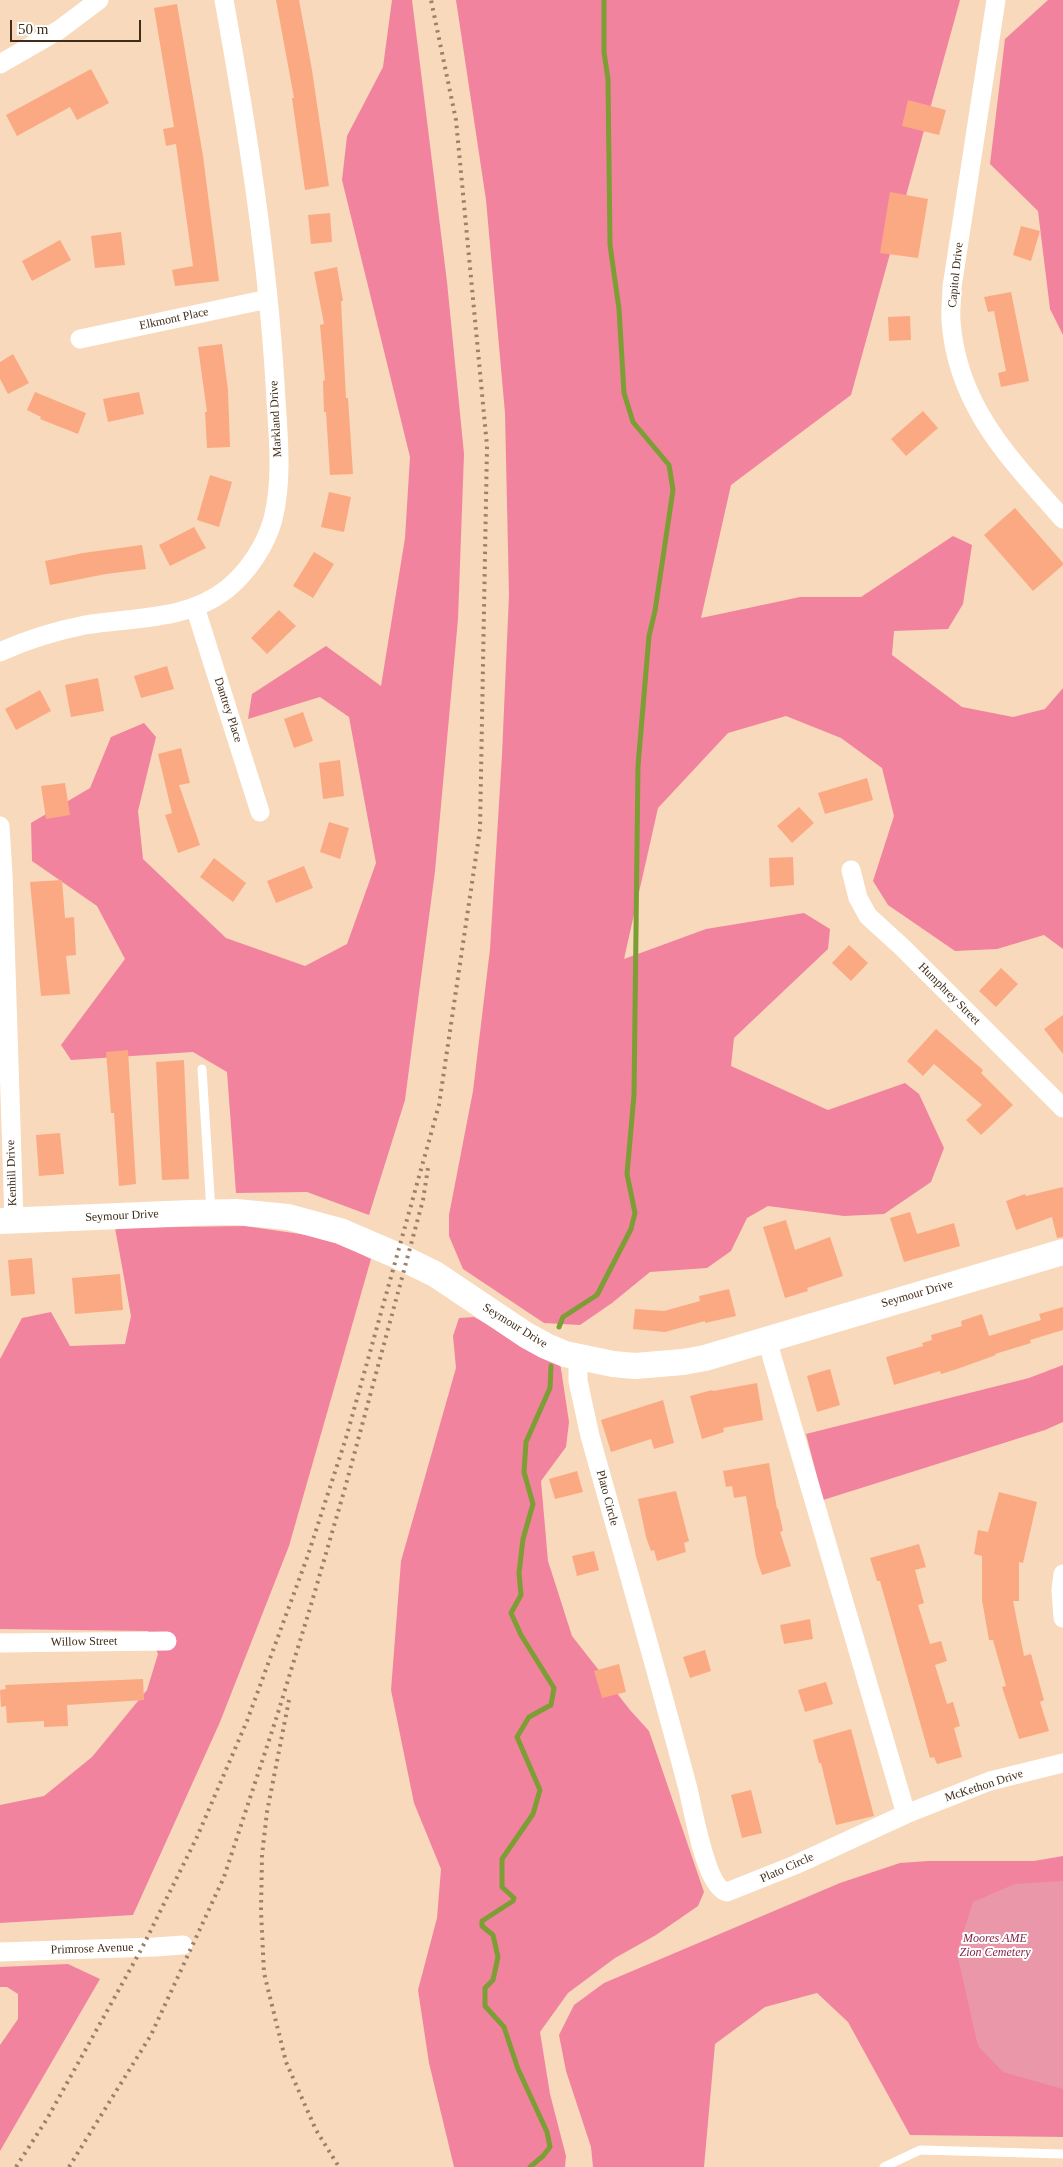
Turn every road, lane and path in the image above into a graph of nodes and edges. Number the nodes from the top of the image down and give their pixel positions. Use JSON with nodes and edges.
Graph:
{"nodes":[{"id":1,"x":99,"y":0,"type":"edge"},
{"id":2,"x":224,"y":0,"type":"edge"},
{"id":3,"x":996,"y":0,"type":"edge"},
{"id":4,"x":0,"y":64,"type":"edge"},
{"id":5,"x":268,"y":299,"type":"junction"},
{"id":6,"x":80,"y":339,"type":"dead end"},
{"id":7,"x":1063,"y":519,"type":"edge"},
{"id":8,"x":195,"y":608,"type":"junction"},
{"id":9,"x":0,"y":652,"type":"edge"},
{"id":10,"x":260,"y":812,"type":"dead end"},
{"id":11,"x":0,"y":826,"type":"edge"},
{"id":12,"x":851,"y":870,"type":"dead end"},
{"id":13,"x":4,"y":1003,"type":"edge"},
{"id":14,"x":4,"y":1037,"type":"edge"},
{"id":15,"x":202,"y":1068,"type":"dead end"},
{"id":16,"x":1063,"y":1108,"type":"edge"},
{"id":17,"x":5,"y":1109,"type":"edge"},
{"id":18,"x":211,"y":1213,"type":"junction"},
{"id":19,"x":7,"y":1221,"type":"edge"},
{"id":20,"x":1063,"y":1252,"type":"edge"},
{"id":21,"x":766,"y":1340,"type":"junction"},
{"id":22,"x":578,"y":1357,"type":"junction"},
{"id":23,"x":1063,"y":1574,"type":"edge"},
{"id":24,"x":1063,"y":1618,"type":"edge"},
{"id":25,"x":167,"y":1641,"type":"dead end"},
{"id":26,"x":0,"y":1642,"type":"edge"},
{"id":27,"x":1063,"y":1763,"type":"edge"},
{"id":28,"x":906,"y":1814,"type":"junction"},
{"id":29,"x":183,"y":1945,"type":"dead end"},
{"id":30,"x":0,"y":1952,"type":"edge"},
{"id":31,"x":1063,"y":2154,"type":"edge"},
{"id":32,"x":884,"y":2167,"type":"edge"}],
"edges":[{"from":1,"to":4,"type":"street"},
{"from":2,"to":5,"type":"street","name":"Markland Drive"},
{"from":3,"to":7,"type":"street","name":"Capitol Drive"},
{"from":5,"to":6,"type":"street","name":"Elkmont Place"},
{"from":5,"to":8,"type":"street","name":"Markland Drive"},
{"from":8,"to":9,"type":"street","name":"Markland Drive"},
{"from":8,"to":10,"type":"street","name":"Dantrey Place"},
{"from":11,"to":13,"type":"street","name":"Kenhill Drive"},
{"from":12,"to":16,"type":"street","name":"Humphrey Street"},
{"from":13,"to":14,"type":"street","name":"Kenhill Drive"},
{"from":14,"to":17,"type":"street","name":"Kenhill Drive"},
{"from":15,"to":18,"type":"lane"},
{"from":17,"to":19,"type":"street","name":"Kenhill Drive"},
{"from":18,"to":19,"type":"street","name":"Seymour Drive"},
{"from":18,"to":22,"type":"street","name":"Seymour Drive"},
{"from":20,"to":21,"type":"street","name":"Seymour Drive"},
{"from":21,"to":22,"type":"street","name":"Seymour Drive"},
{"from":21,"to":28,"type":"street"},
{"from":22,"to":28,"type":"street","name":"Plato Circle"},
{"from":23,"to":24,"type":"street"},
{"from":25,"to":26,"type":"street","name":"Willow Street"},
{"from":27,"to":28,"type":"street","name":"McKethon Drive"},
{"from":29,"to":30,"type":"street","name":"Primrose Avenue"},
{"from":31,"to":32,"type":"lane"}]}
